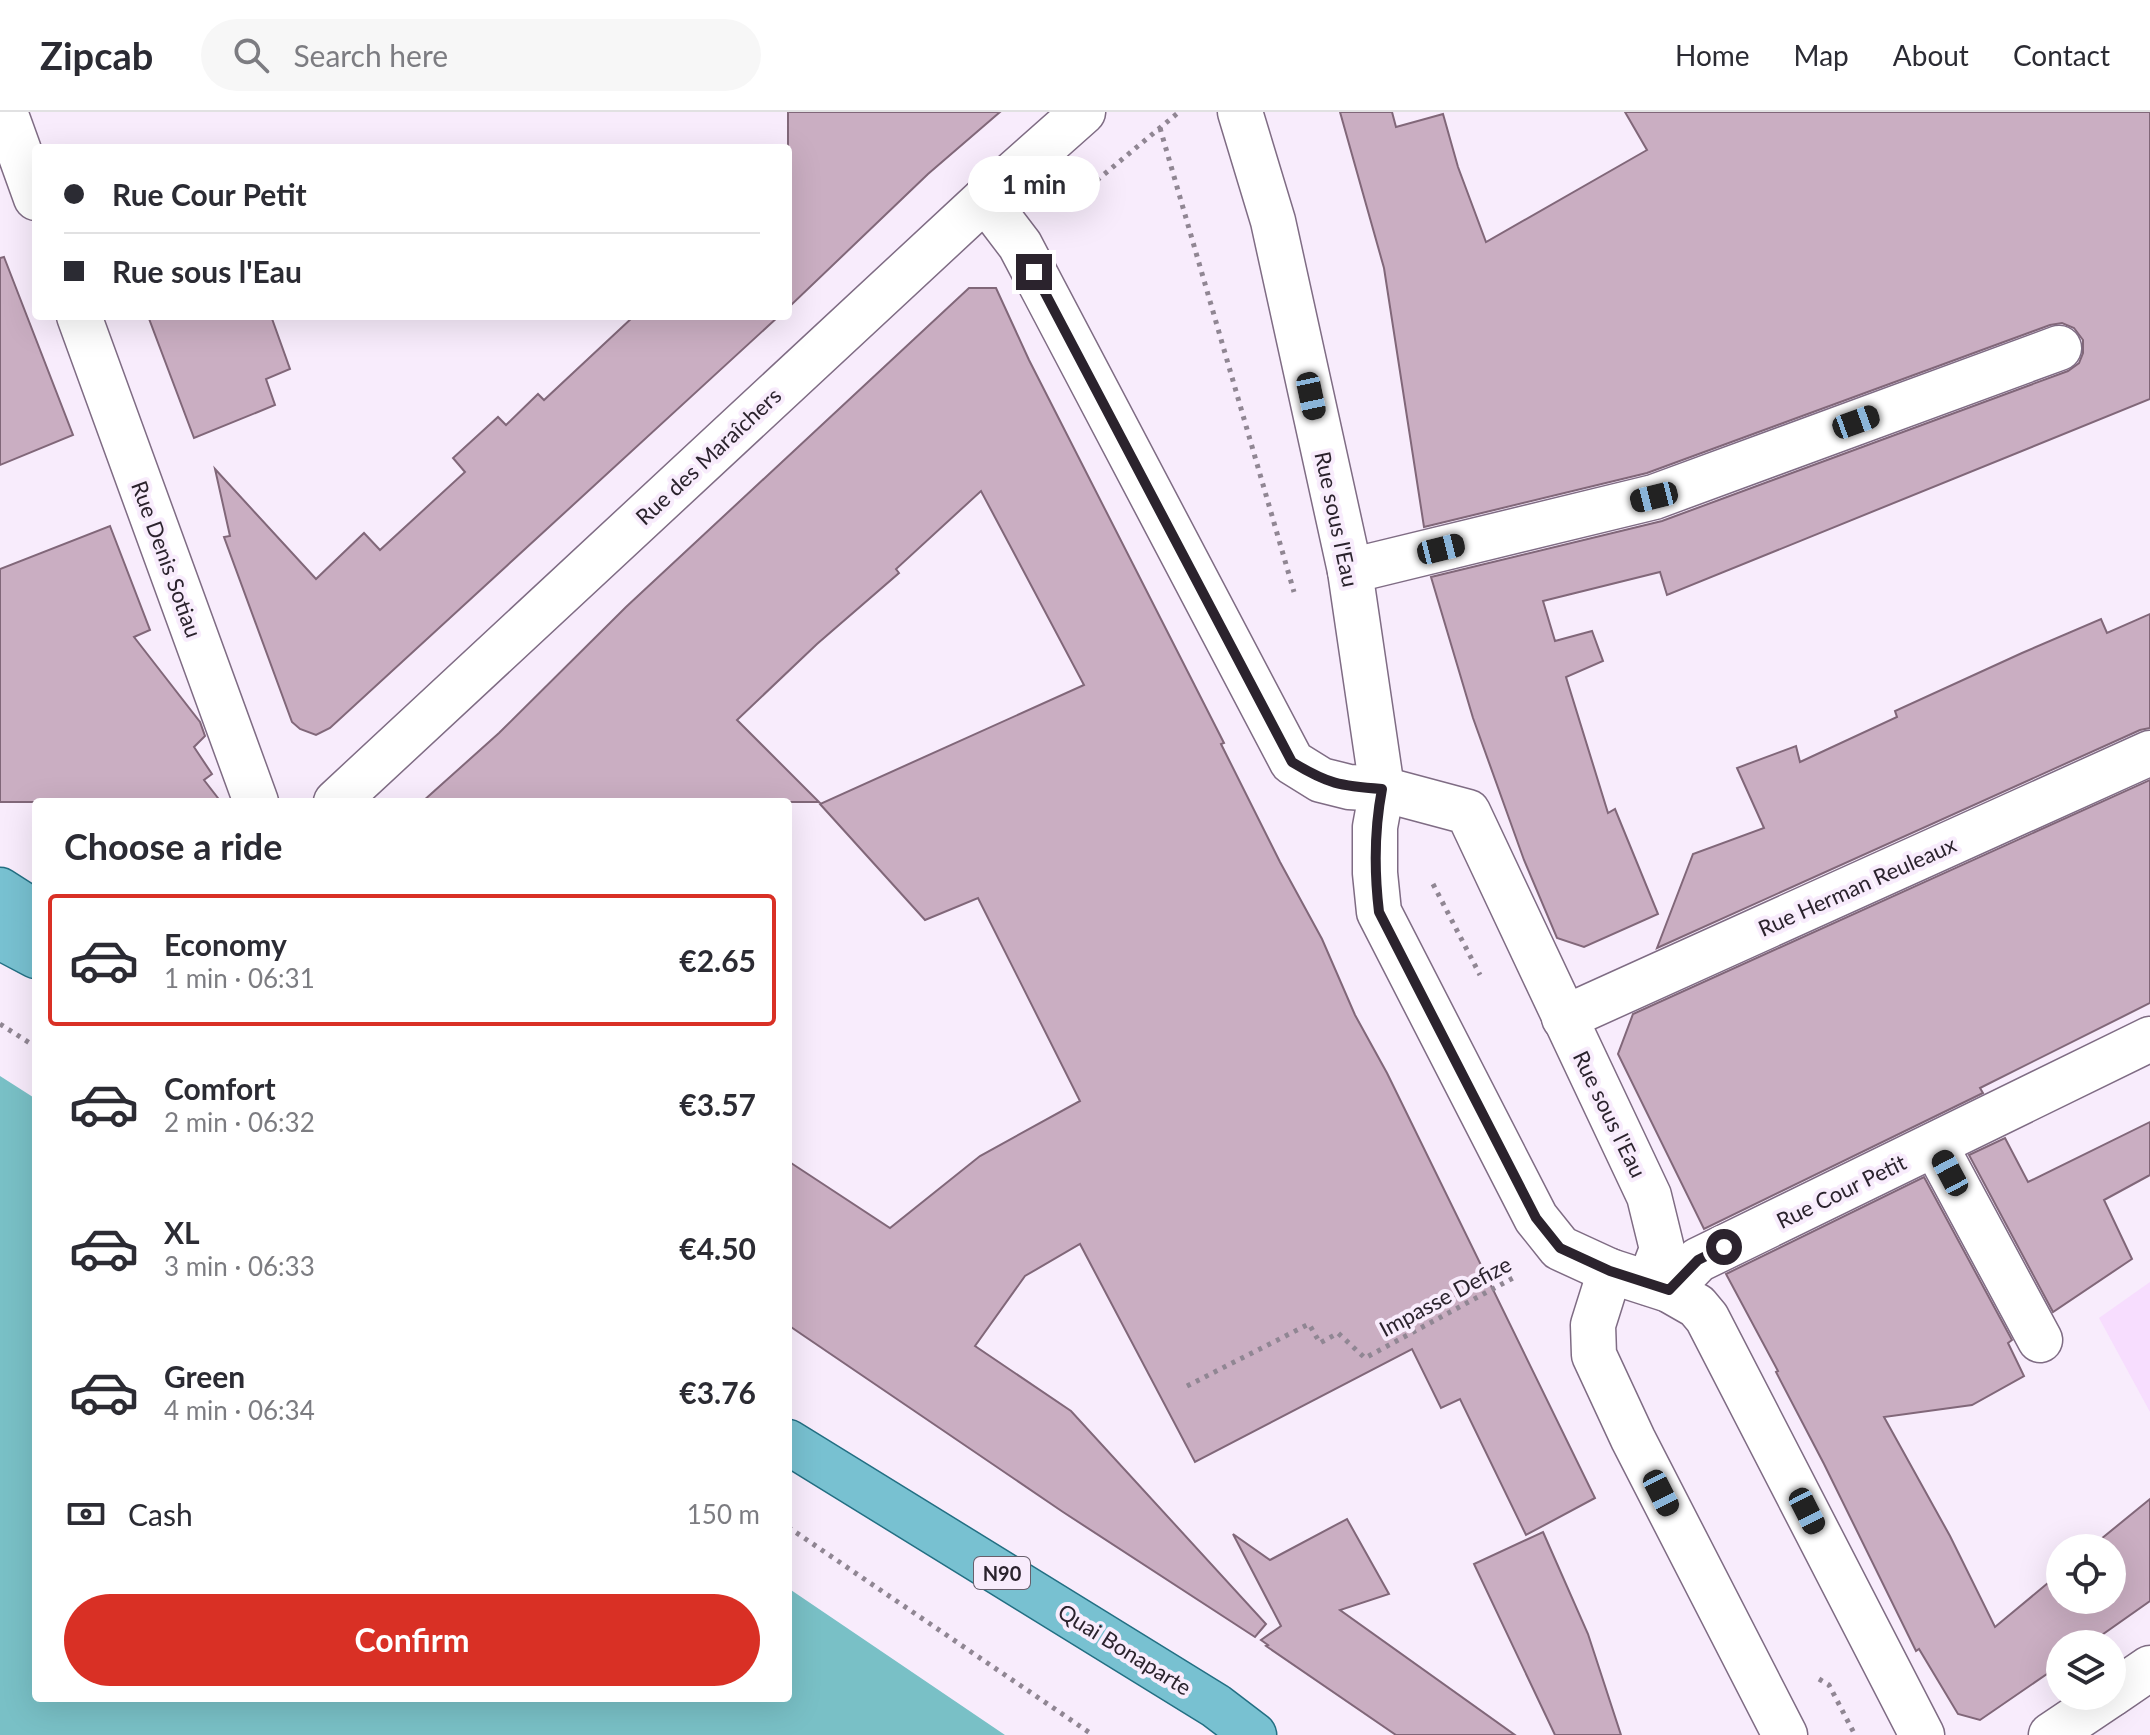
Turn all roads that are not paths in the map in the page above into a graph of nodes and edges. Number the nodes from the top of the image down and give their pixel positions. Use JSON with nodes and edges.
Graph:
{"nodes":[{"id":1,"x":5,"y":112,"type":"edge"},
{"id":2,"x":1083,"y":112,"type":"edge"},
{"id":3,"x":1240,"y":112,"type":"edge"},
{"id":4,"x":32,"y":187,"type":"edge"},
{"id":5,"x":985,"y":199,"type":"junction"},
{"id":6,"x":80,"y":320,"type":"edge"},
{"id":7,"x":2059,"y":348,"type":"dead end"},
{"id":8,"x":1350,"y":571,"type":"junction"},
{"id":9,"x":2150,"y":753,"type":"edge"},
{"id":10,"x":1382,"y":789,"type":"junction"},
{"id":11,"x":255,"y":798,"type":"edge"},
{"id":12,"x":340,"y":798,"type":"edge"},
{"id":13,"x":0,"y":890,"type":"edge"},
{"id":14,"x":32,"y":910,"type":"edge"},
{"id":15,"x":0,"y":937,"type":"edge"},
{"id":16,"x":32,"y":954,"type":"edge"},
{"id":17,"x":1564,"y":1018,"type":"junction"},
{"id":18,"x":2150,"y":1039,"type":"edge"},
{"id":19,"x":1935,"y":1145,"type":"junction"},
{"id":20,"x":1642,"y":1282,"type":"junction"},
{"id":21,"x":2040,"y":1340,"type":"dead end"},
{"id":22,"x":792,"y":1444,"type":"edge"},
{"id":23,"x":2150,"y":1668,"type":"edge"},
{"id":24,"x":2126,"y":1684,"type":"edge"},
{"id":25,"x":1216,"y":1706,"type":"junction"},
{"id":26,"x":2088,"y":1710,"type":"edge"},
{"id":27,"x":1254,"y":1735,"type":"edge"},
{"id":28,"x":1266,"y":1735,"type":"edge"},
{"id":29,"x":1785,"y":1735,"type":"edge"},
{"id":30,"x":1922,"y":1735,"type":"edge"},
{"id":31,"x":2051,"y":1735,"type":"edge"}],
"edges":[{"from":1,"to":4,"type":"street"},
{"from":2,"to":5,"type":"street","name":"Rue des Maraîchers"},
{"from":3,"to":8,"type":"street","name":"Rue sous l'Eau"},
{"from":5,"to":10,"type":"street","name":"Rue sous l'Eau"},
{"from":5,"to":12,"type":"street","name":"Rue des Maraîchers"},
{"from":6,"to":11,"type":"street","name":"Rue Denis Sotiau"},
{"from":7,"to":8,"type":"street"},
{"from":8,"to":10,"type":"street","name":"Rue sous l'Eau"},
{"from":9,"to":17,"type":"street","name":"Rue Herman Reuleaux"},
{"from":10,"to":17,"type":"street","name":"Rue sous l'Eau"},
{"from":10,"to":20,"type":"street","name":"Rue sous l'Eau"},
{"from":13,"to":14,"type":"main road"},
{"from":15,"to":16,"type":"main road"},
{"from":17,"to":20,"type":"street","name":"Rue sous l'Eau"},
{"from":18,"to":19,"type":"street","name":"Rue Cour Petit"},
{"from":19,"to":20,"type":"street","name":"Rue Cour Petit"},
{"from":19,"to":21,"type":"street"},
{"from":20,"to":29,"type":"street","name":"Rue sous l'Eau"},
{"from":20,"to":30,"type":"street","name":"Rue sous l'Eau"},
{"from":22,"to":25,"type":"main road","name":"Quai Bonaparte","number":"N90"},
{"from":23,"to":24,"type":"street"},
{"from":25,"to":27,"type":"main road","name":"Quai Bonaparte","number":"N90"},
{"from":25,"to":28,"type":"main road"},
{"from":26,"to":31,"type":"street"}]}
